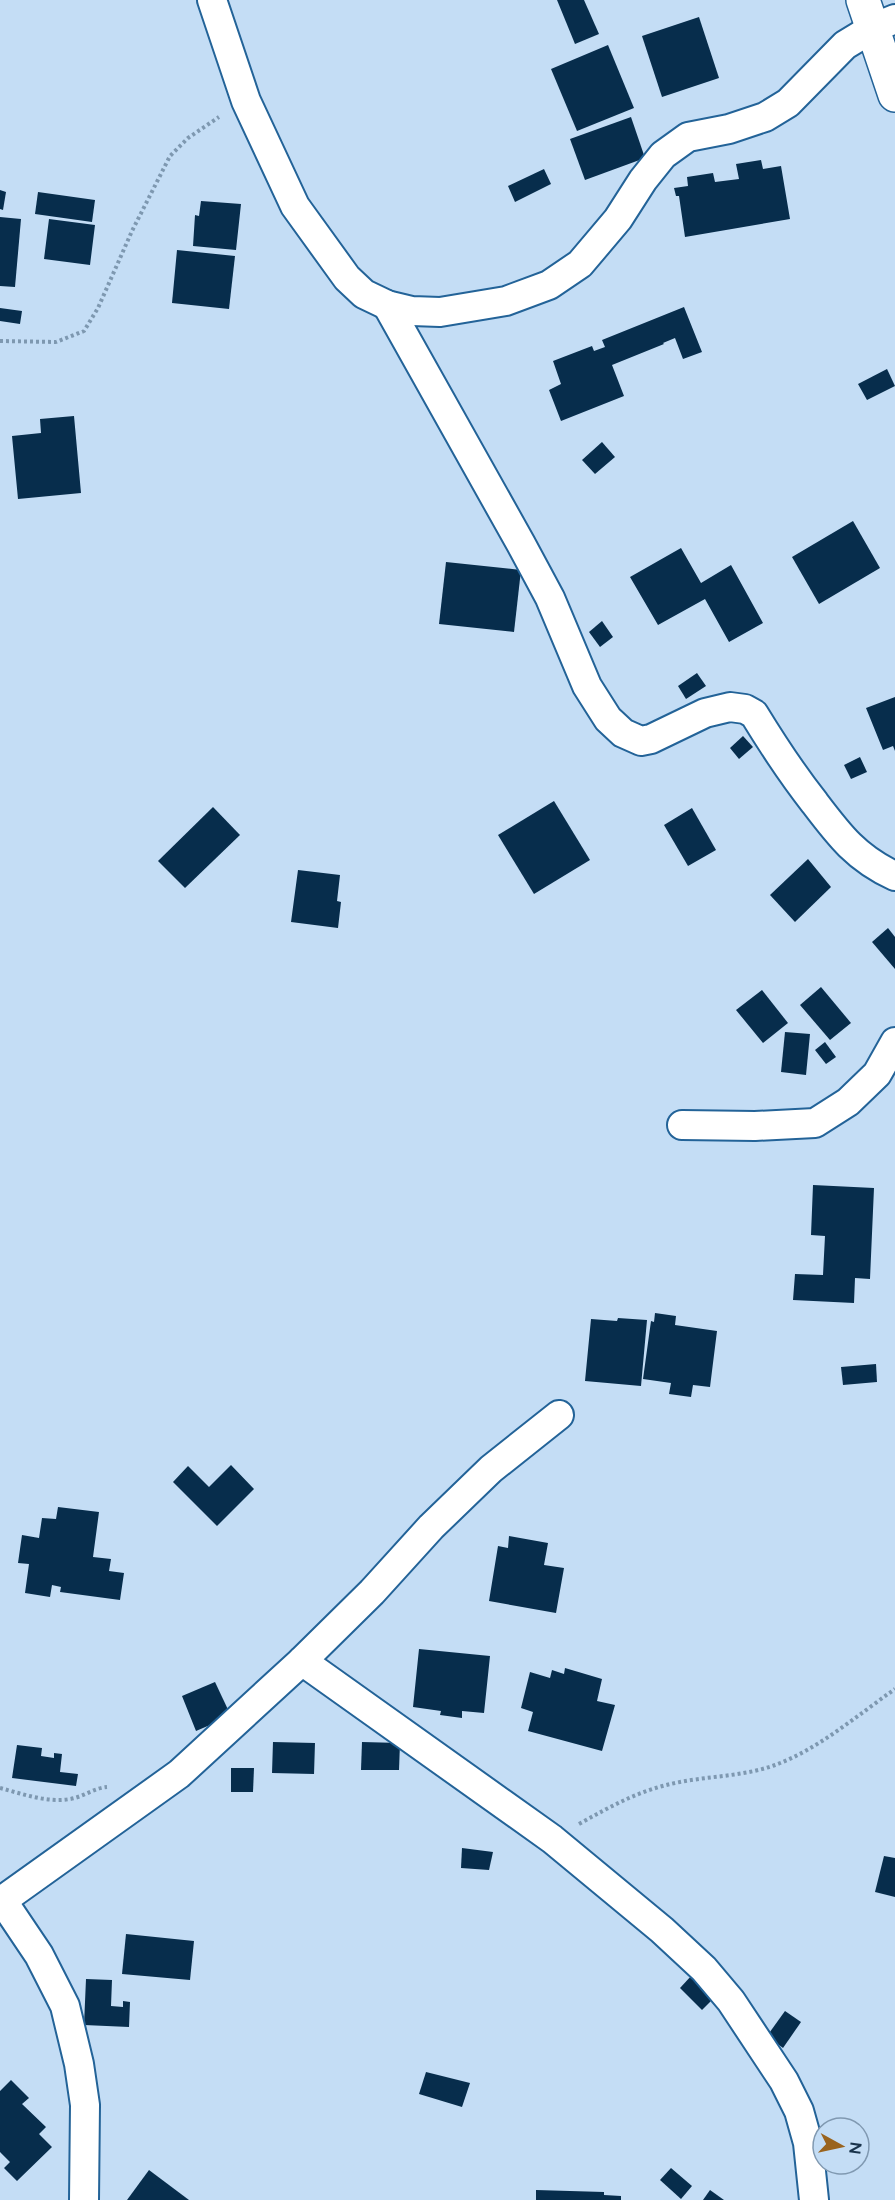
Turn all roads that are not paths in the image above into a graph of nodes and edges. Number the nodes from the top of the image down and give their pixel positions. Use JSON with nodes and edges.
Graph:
{"nodes":[{"id":1,"x":212,"y":0,"type":"edge"},
{"id":2,"x":877,"y":15,"type":"edge"},
{"id":3,"x":895,"y":95,"type":"edge"},
{"id":4,"x":387,"y":306,"type":"junction"},
{"id":5,"x":895,"y":876,"type":"edge"},
{"id":6,"x":895,"y":1042,"type":"edge"},
{"id":7,"x":682,"y":1125,"type":"dead end"},
{"id":8,"x":559,"y":1415,"type":"dead end"},
{"id":9,"x":302,"y":1661,"type":"junction"},
{"id":10,"x":1,"y":1901,"type":"edge"},
{"id":11,"x":84,"y":2200,"type":"edge"},
{"id":12,"x":814,"y":2200,"type":"edge"}],
"edges":[{"from":1,"to":4,"type":"street"},
{"from":2,"to":3,"type":"main road"},
{"from":2,"to":4,"type":"street"},
{"from":4,"to":5,"type":"street"},
{"from":6,"to":7,"type":"street"},
{"from":8,"to":9,"type":"street"},
{"from":9,"to":10,"type":"street"},
{"from":9,"to":12,"type":"street"},
{"from":10,"to":11,"type":"street"}]}
